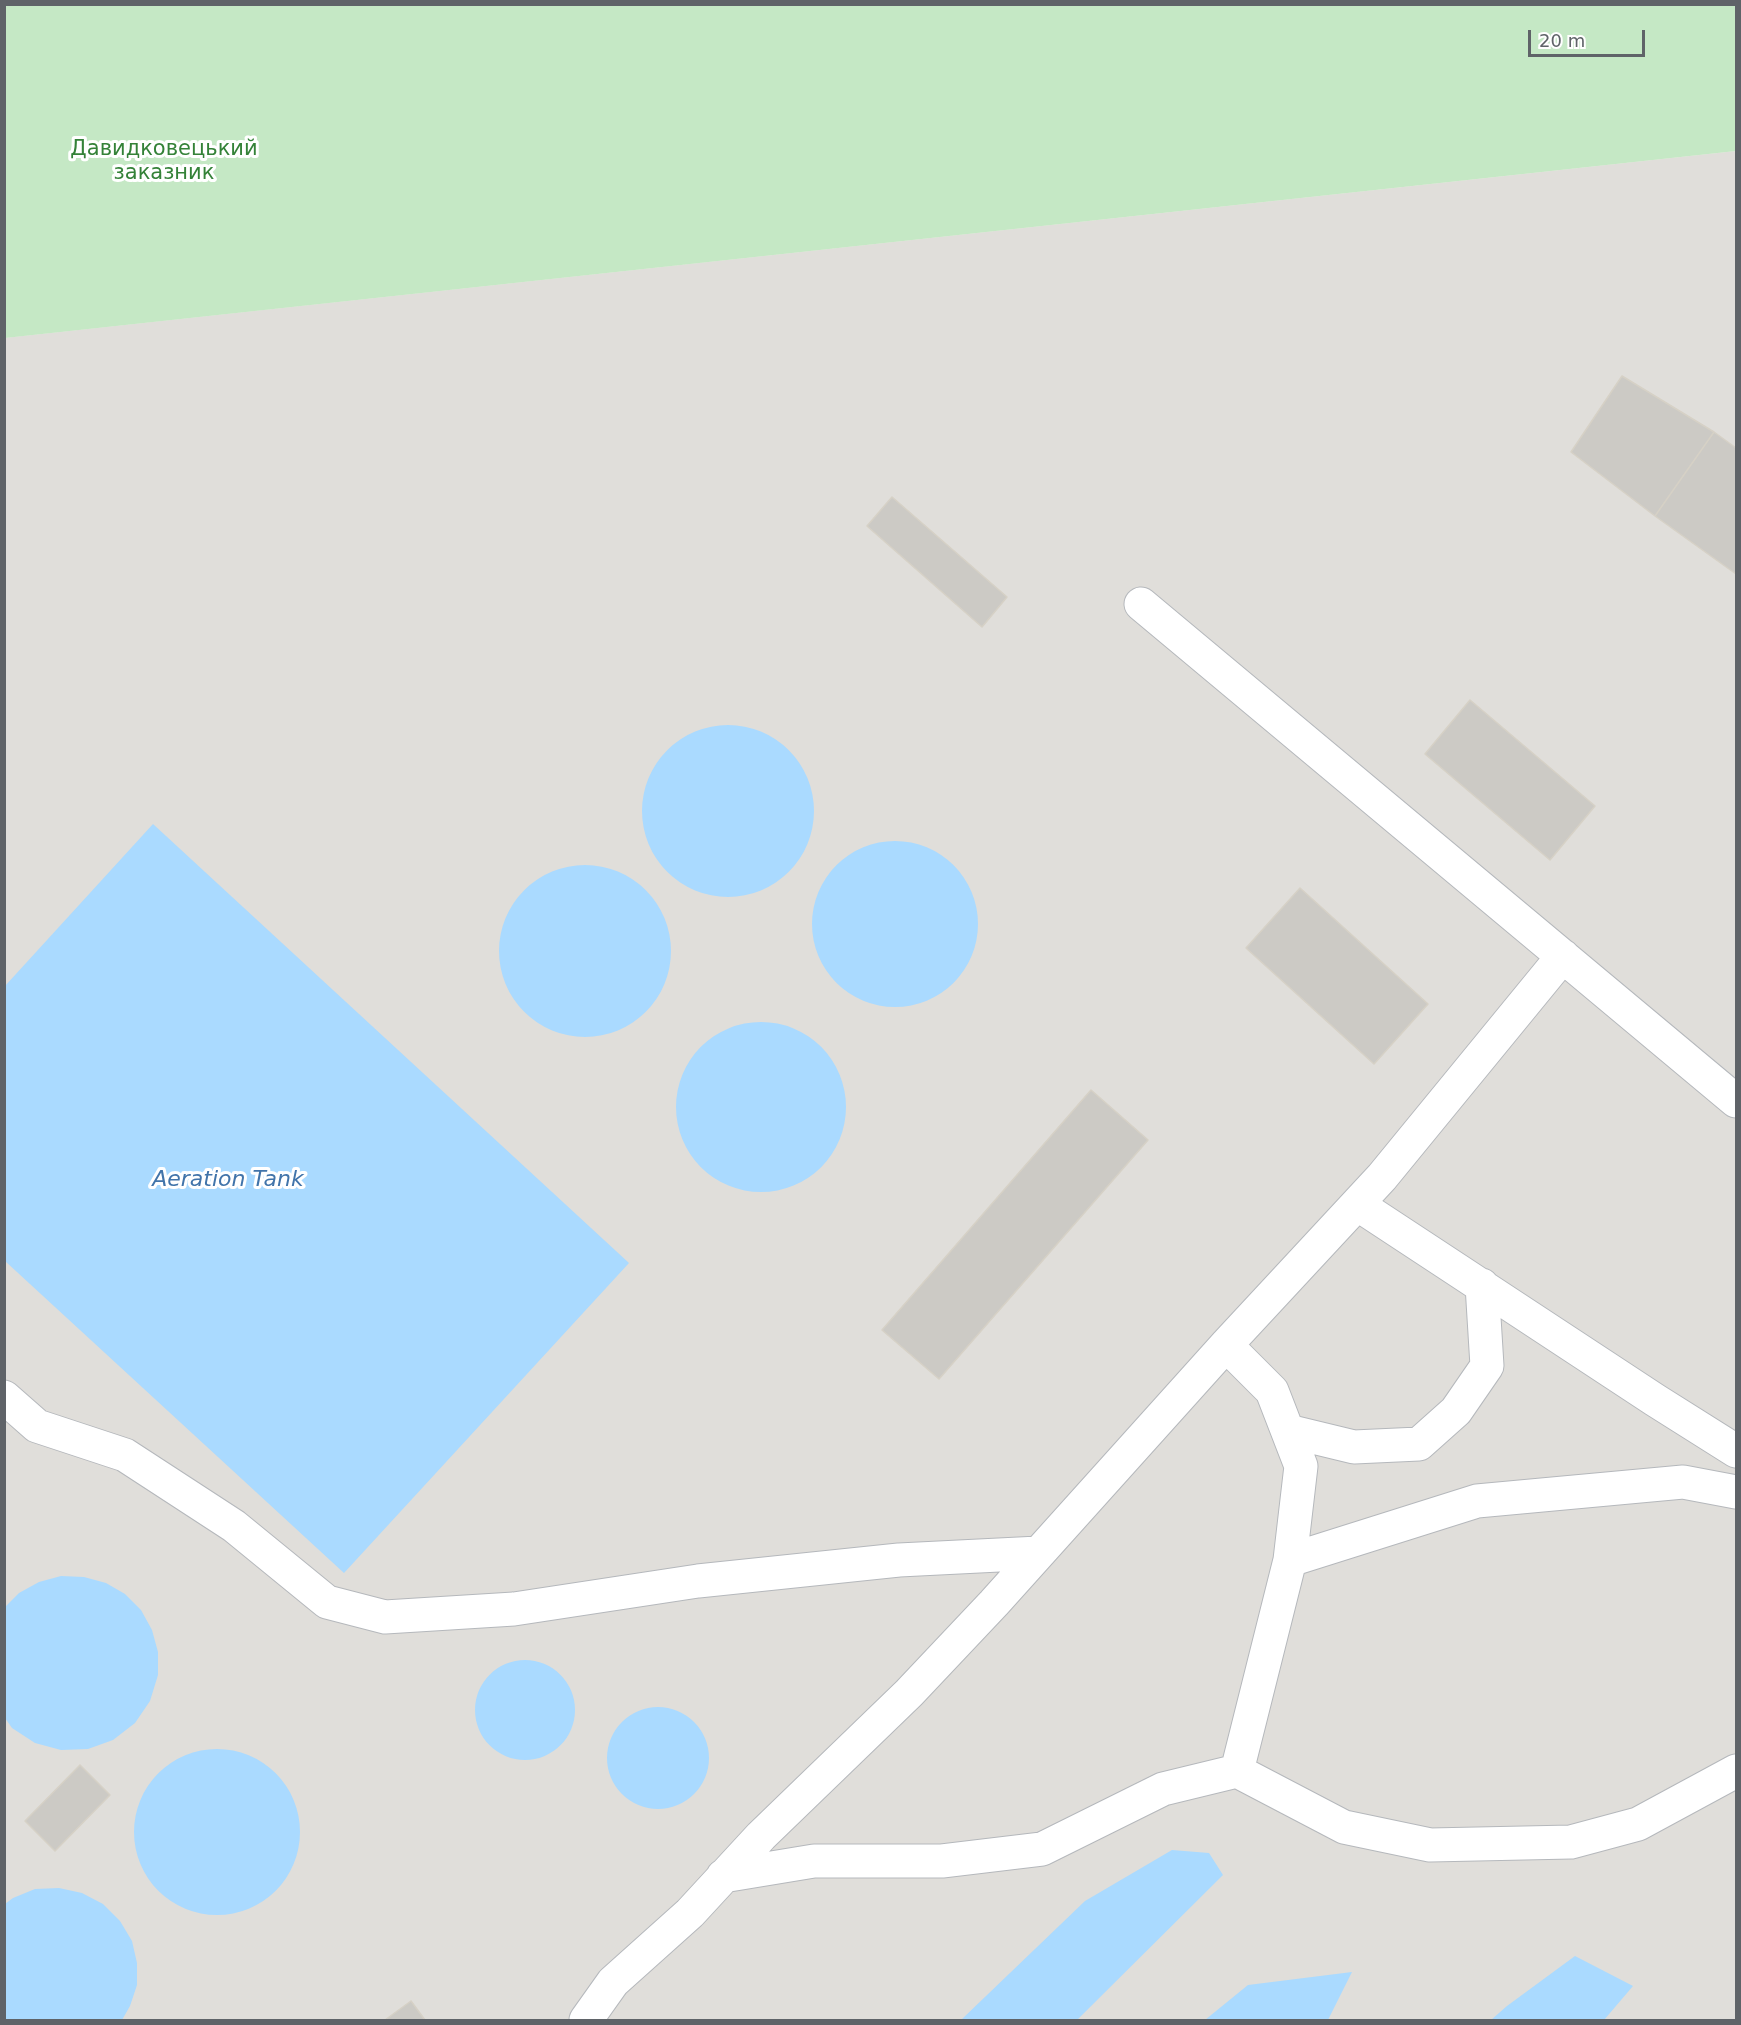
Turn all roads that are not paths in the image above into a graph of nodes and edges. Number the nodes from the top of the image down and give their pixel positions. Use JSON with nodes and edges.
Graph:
{"nodes":[{"id":1,"x":1141,"y":604,"type":"dead end"},
{"id":2,"x":1563,"y":956,"type":"junction"},
{"id":3,"x":1737,"y":1101,"type":"edge"},
{"id":4,"x":1357,"y":1204,"type":"junction"},
{"id":5,"x":1482,"y":1285,"type":"junction"},
{"id":6,"x":1226,"y":1345,"type":"junction"},
{"id":7,"x":4,"y":1397,"type":"edge"},
{"id":8,"x":1288,"y":1431,"type":"junction"},
{"id":9,"x":1737,"y":1450,"type":"edge"},
{"id":10,"x":1737,"y":1492,"type":"edge"},
{"id":11,"x":1039,"y":1553,"type":"junction"},
{"id":12,"x":1290,"y":1560,"type":"junction"},
{"id":13,"x":1237,"y":1771,"type":"junction"},
{"id":14,"x":1737,"y":1771,"type":"edge"},
{"id":15,"x":723,"y":1876,"type":"junction"},
{"id":16,"x":586,"y":2020,"type":"edge"}],
"edges":[{"from":1,"to":2,"type":"street"},
{"from":2,"to":3,"type":"street"},
{"from":2,"to":4,"type":"street"},
{"from":4,"to":5,"type":"street"},
{"from":4,"to":6,"type":"street"},
{"from":5,"to":8,"type":"street"},
{"from":5,"to":9,"type":"street"},
{"from":6,"to":8,"type":"street"},
{"from":6,"to":11,"type":"street"},
{"from":7,"to":11,"type":"street"},
{"from":8,"to":12,"type":"street"},
{"from":10,"to":12,"type":"street"},
{"from":11,"to":15,"type":"street"},
{"from":12,"to":13,"type":"street"},
{"from":13,"to":14,"type":"street"},
{"from":13,"to":15,"type":"street"},
{"from":15,"to":16,"type":"street"}]}
